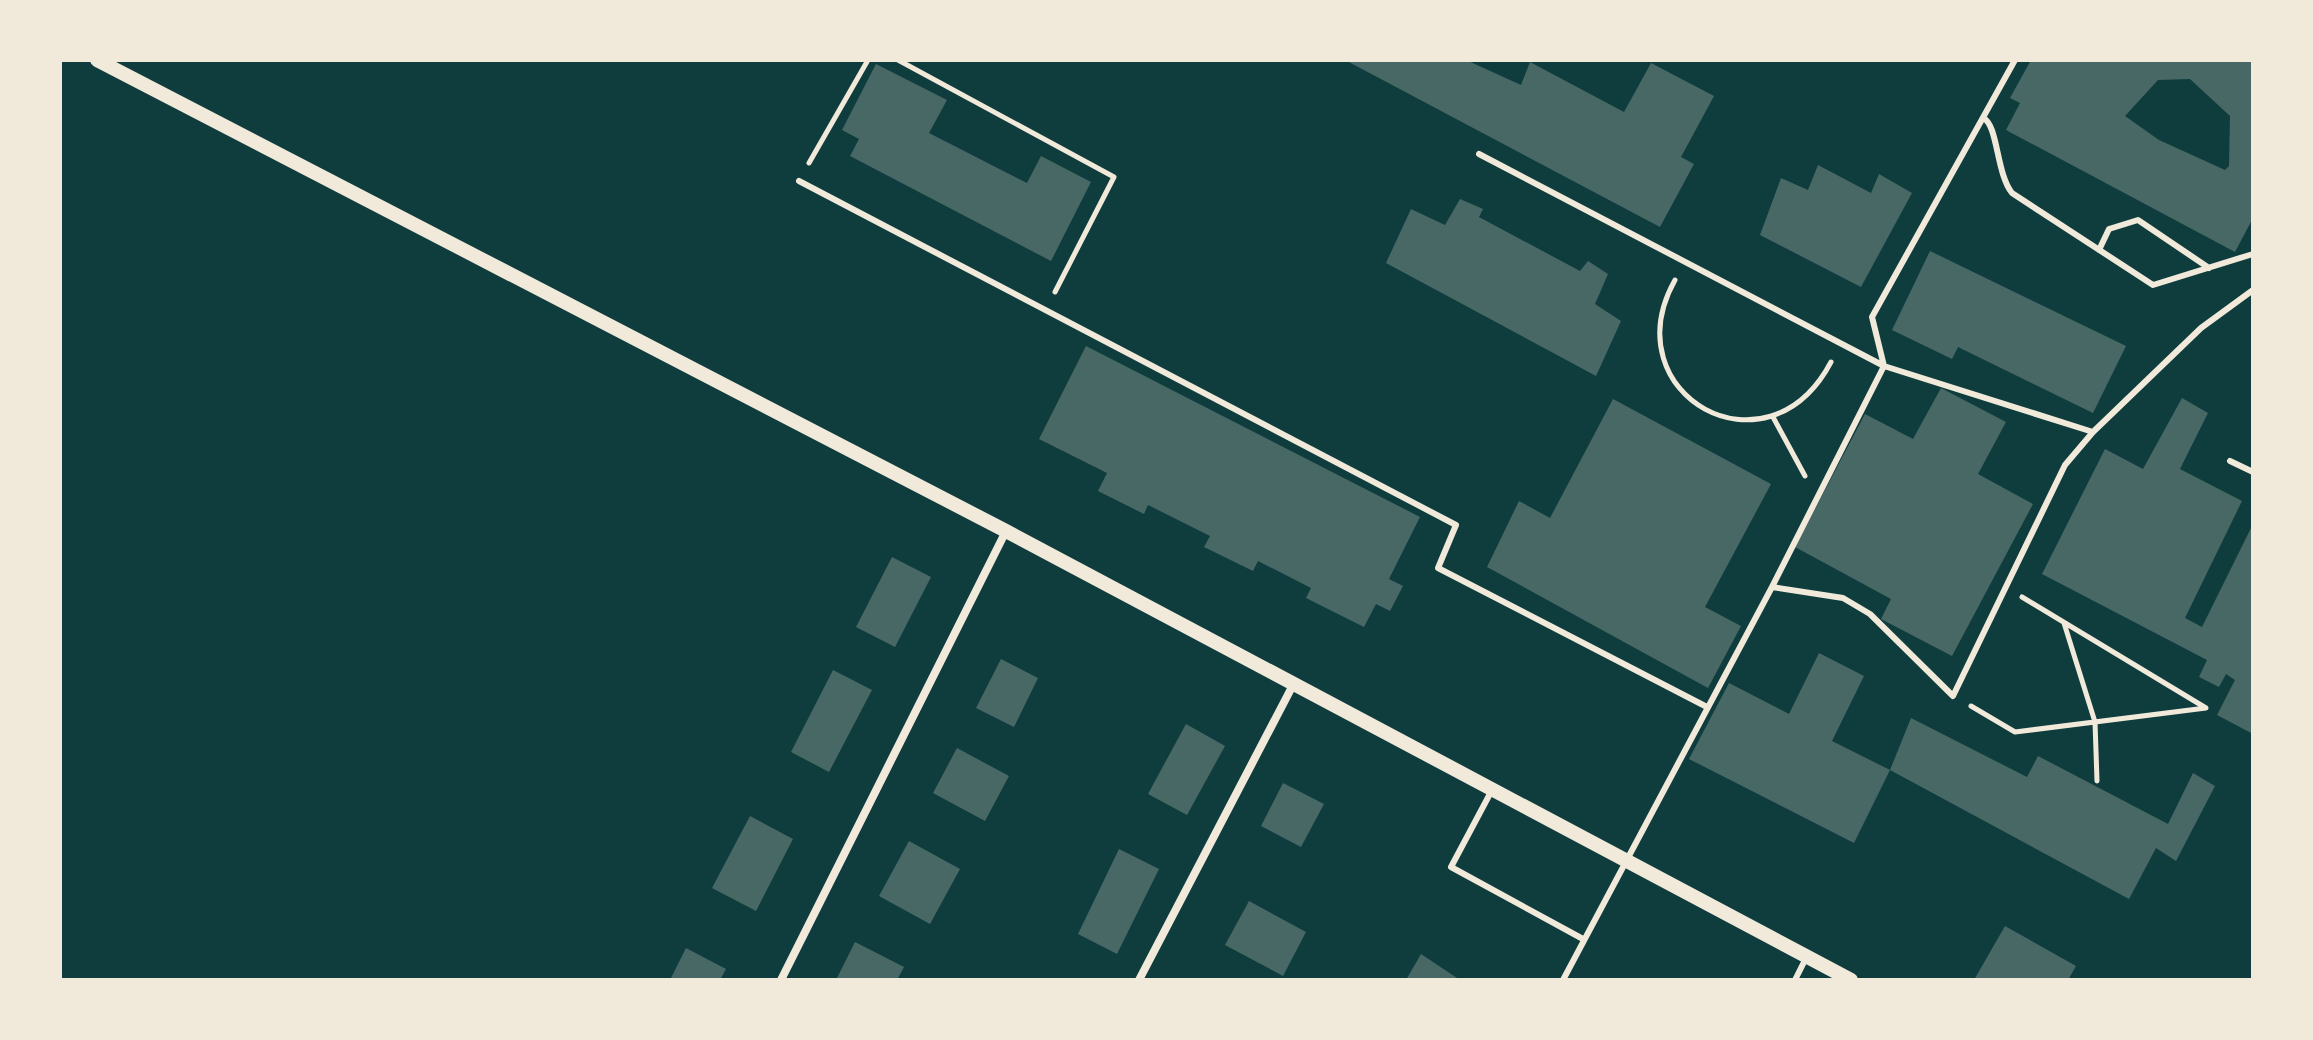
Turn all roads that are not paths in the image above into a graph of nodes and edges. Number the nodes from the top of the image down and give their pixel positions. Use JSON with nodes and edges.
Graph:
{"nodes":[{"id":1,"x":97,"y":60,"type":"edge"},
{"id":2,"x":2015,"y":60,"type":"edge"},
{"id":3,"x":1983,"y":118,"type":"junction"},
{"id":4,"x":1479,"y":154,"type":"dead end"},
{"id":5,"x":799,"y":181,"type":"road end"},
{"id":6,"x":2099,"y":250,"type":"junction"},
{"id":7,"x":2253,"y":254,"type":"edge"},
{"id":8,"x":2209,"y":268,"type":"junction"},
{"id":9,"x":2253,"y":290,"type":"edge"},
{"id":10,"x":1884,"y":366,"type":"junction"},
{"id":11,"x":2093,"y":432,"type":"junction"},
{"id":12,"x":2230,"y":461,"type":"dead end"},
{"id":13,"x":2253,"y":472,"type":"edge"},
{"id":14,"x":1006,"y":531,"type":"junction"},
{"id":15,"x":1772,"y":587,"type":"junction"},
{"id":16,"x":1293,"y":685,"type":"junction"},
{"id":17,"x":1707,"y":707,"type":"junction"},
{"id":18,"x":1492,"y":790,"type":"junction"},
{"id":19,"x":1626,"y":860,"type":"junction"},
{"id":20,"x":1583,"y":939,"type":"junction"},
{"id":21,"x":1807,"y":957,"type":"junction"},
{"id":22,"x":781,"y":980,"type":"edge"},
{"id":23,"x":1139,"y":980,"type":"edge"},
{"id":24,"x":1563,"y":980,"type":"edge"},
{"id":25,"x":1795,"y":980,"type":"edge"},
{"id":26,"x":1851,"y":980,"type":"edge"}],
"edges":[{"from":1,"to":14,"type":"street"},
{"from":2,"to":3,"type":"lane"},
{"from":3,"to":6,"type":"lane"},
{"from":3,"to":10,"type":"lane"},
{"from":4,"to":10,"type":"lane"},
{"from":5,"to":17,"type":"lane"},
{"from":6,"to":8,"type":"lane"},
{"from":6,"to":8,"type":"lane"},
{"from":7,"to":8,"type":"lane"},
{"from":9,"to":11,"type":"lane"},
{"from":10,"to":11,"type":"lane"},
{"from":10,"to":15,"type":"lane"},
{"from":11,"to":15,"type":"lane"},
{"from":12,"to":13,"type":"lane"},
{"from":14,"to":16,"type":"street"},
{"from":14,"to":22,"type":"street"},
{"from":15,"to":17,"type":"lane"},
{"from":16,"to":18,"type":"street"},
{"from":16,"to":23,"type":"street"},
{"from":17,"to":19,"type":"lane"},
{"from":18,"to":19,"type":"street"},
{"from":18,"to":20,"type":"lane"},
{"from":19,"to":20,"type":"lane"},
{"from":19,"to":21,"type":"street"},
{"from":20,"to":24,"type":"lane"},
{"from":21,"to":25,"type":"lane"},
{"from":21,"to":26,"type":"street"}]}
